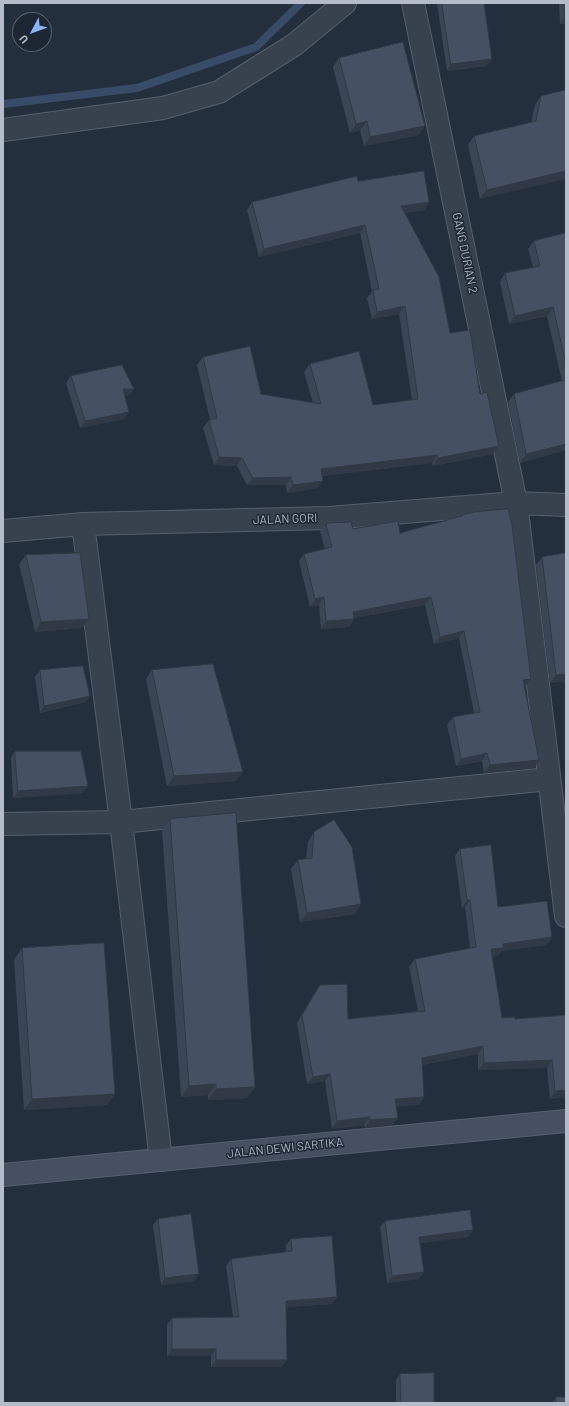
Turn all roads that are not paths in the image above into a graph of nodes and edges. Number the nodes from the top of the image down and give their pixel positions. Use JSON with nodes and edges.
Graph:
{"nodes":[{"id":1,"x":345,"y":3,"type":"edge"},
{"id":2,"x":413,"y":3,"type":"edge"},
{"id":3,"x":3,"y":130,"type":"edge"},
{"id":4,"x":516,"y":503,"type":"junction"},
{"id":5,"x":566,"y":505,"type":"edge"},
{"id":6,"x":83,"y":524,"type":"junction"},
{"id":7,"x":3,"y":531,"type":"edge"},
{"id":8,"x":549,"y":779,"type":"junction"},
{"id":9,"x":121,"y":822,"type":"junction"},
{"id":10,"x":3,"y":824,"type":"edge"},
{"id":11,"x":566,"y":916,"type":"edge"},
{"id":12,"x":566,"y":1121,"type":"edge"},
{"id":13,"x":161,"y":1160,"type":"junction"},
{"id":14,"x":3,"y":1175,"type":"edge"}],
"edges":[{"from":1,"to":3,"type":"street"},
{"from":2,"to":4,"type":"street","name":"GANG DURIAN 2"},
{"from":4,"to":5,"type":"street","name":"JALAN GORI"},
{"from":4,"to":6,"type":"street","name":"JALAN GORI"},
{"from":4,"to":8,"type":"street","name":"GANG DURIAN 2"},
{"from":6,"to":7,"type":"street","name":"JALAN GORI"},
{"from":6,"to":9,"type":"street"},
{"from":8,"to":9,"type":"street"},
{"from":8,"to":11,"type":"street","name":"GANG DURIAN 2"},
{"from":9,"to":10,"type":"street"},
{"from":9,"to":13,"type":"street"},
{"from":12,"to":13,"type":"main road","name":"JALAN DEWI SARTIKA"},
{"from":13,"to":14,"type":"main road","name":"JALAN DEWI SARTIKA"}]}
